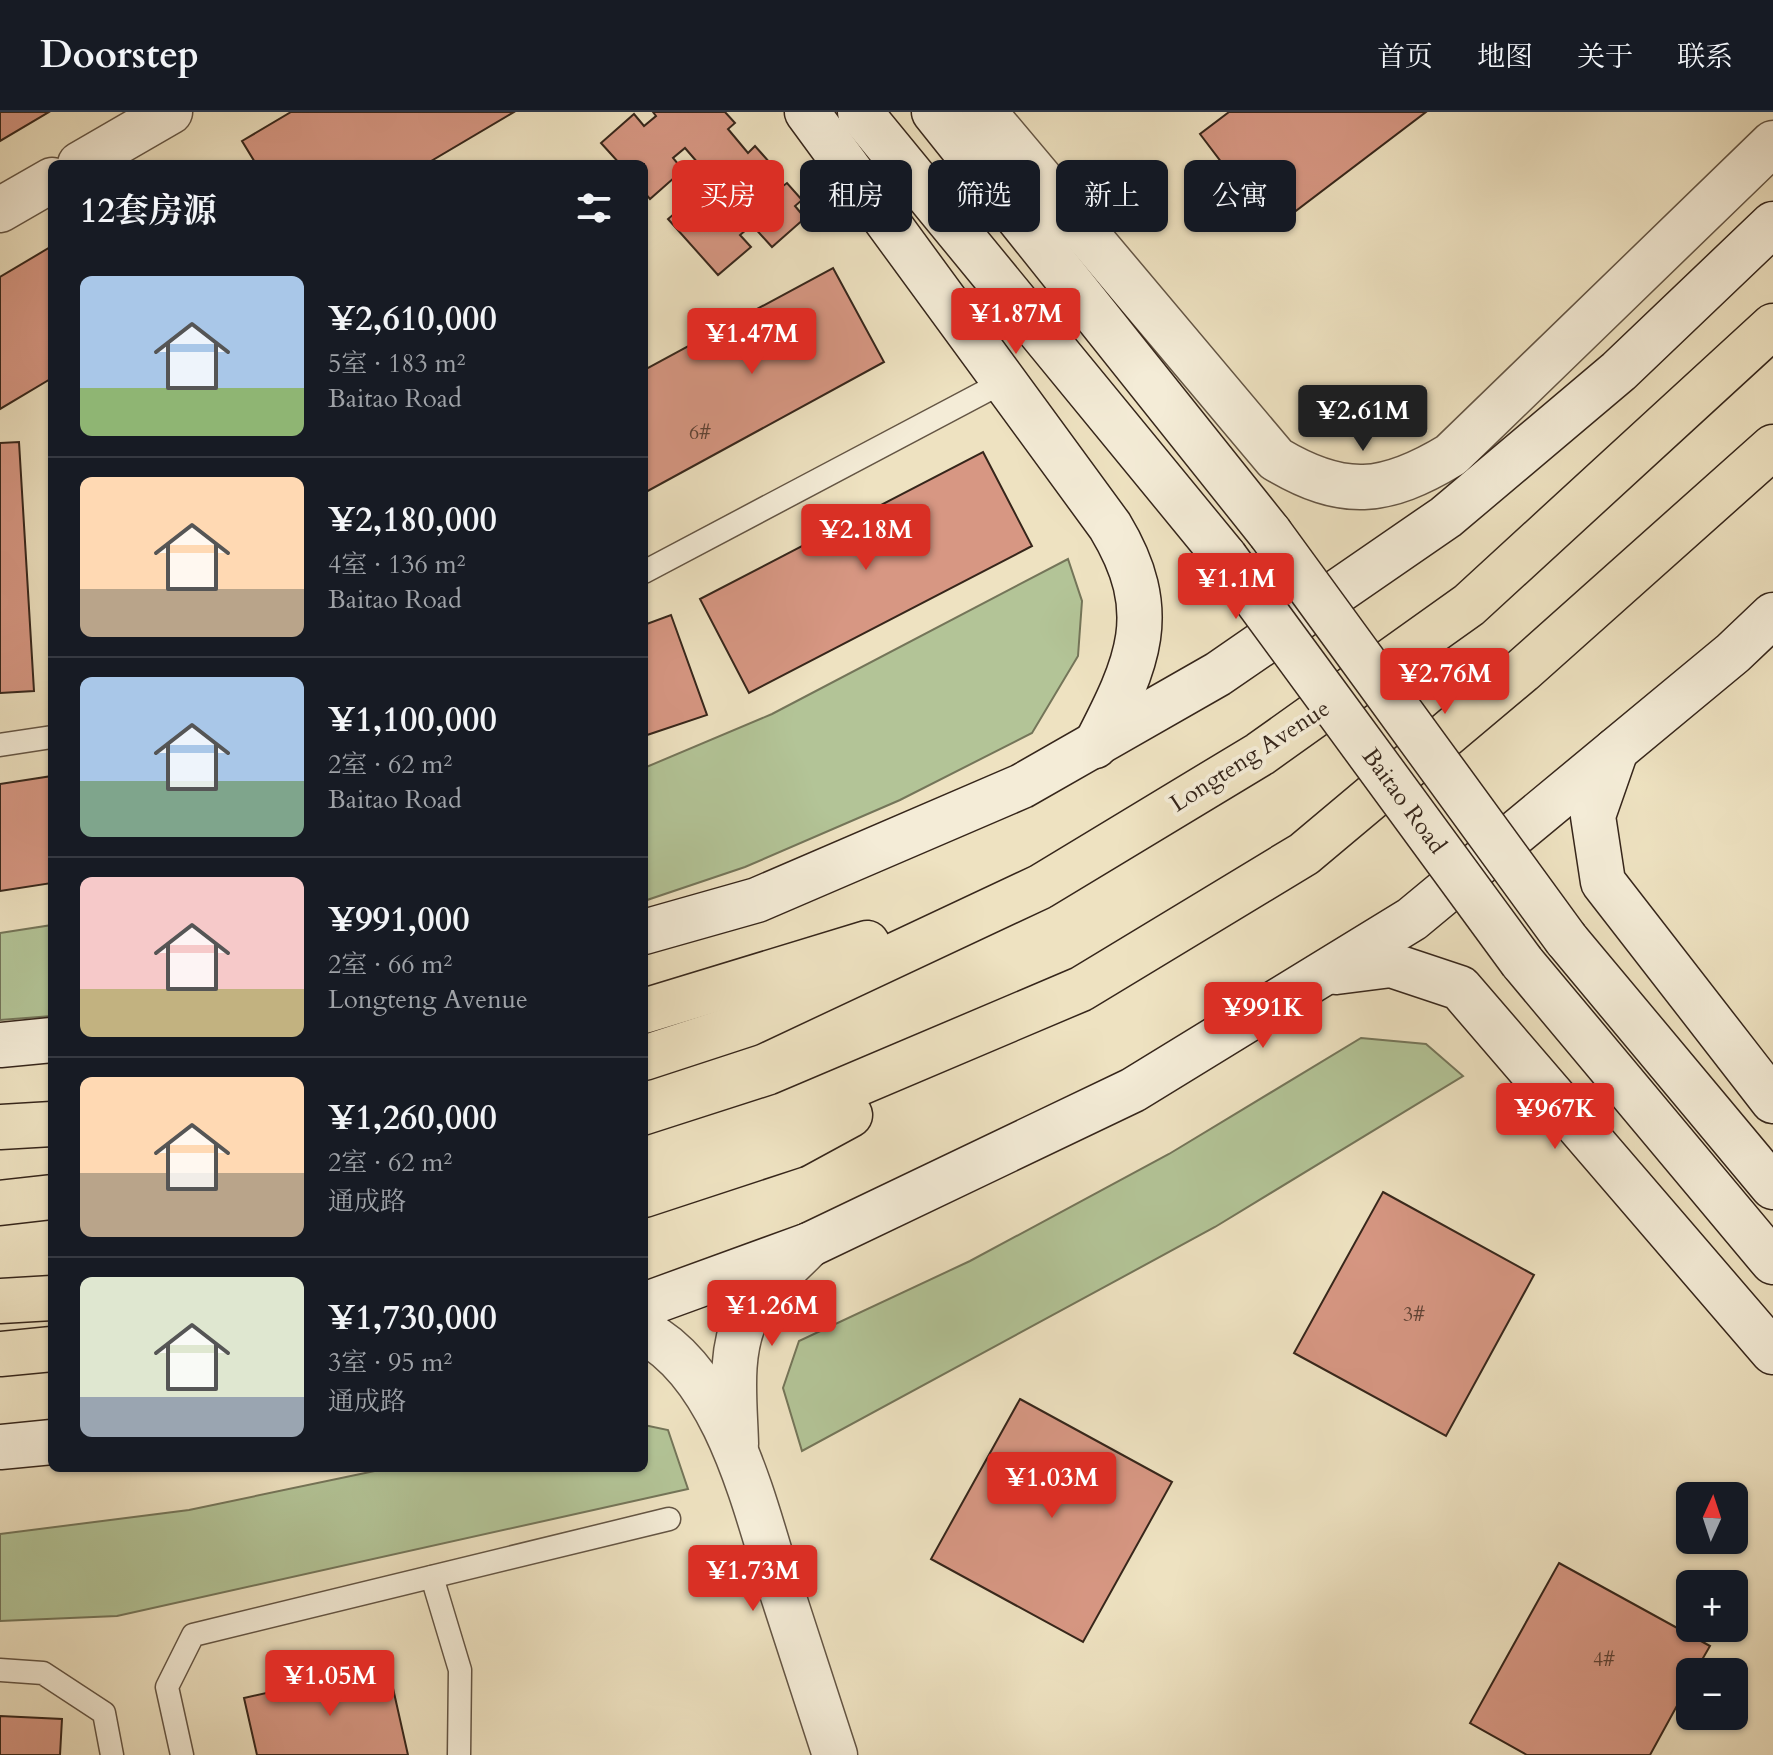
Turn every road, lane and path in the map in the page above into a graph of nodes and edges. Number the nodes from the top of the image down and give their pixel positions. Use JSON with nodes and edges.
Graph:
{"nodes":[{"id":1,"x":170,"y":112,"type":"edge"},
{"id":2,"x":807,"y":112,"type":"edge"},
{"id":3,"x":860,"y":112,"type":"edge"},
{"id":4,"x":934,"y":112,"type":"edge"},
{"id":5,"x":984,"y":112,"type":"edge"},
{"id":6,"x":1773,"y":143,"type":"edge"},
{"id":7,"x":87,"y":160,"type":"edge"},
{"id":8,"x":48,"y":182,"type":"edge"},
{"id":9,"x":0,"y":210,"type":"edge"},
{"id":10,"x":1773,"y":224,"type":"edge"},
{"id":11,"x":1773,"y":326,"type":"edge"},
{"id":12,"x":1005,"y":381,"type":"junction"},
{"id":13,"x":1773,"y":447,"type":"edge"},
{"id":14,"x":648,"y":570,"type":"edge"},
{"id":15,"x":1773,"y":615,"type":"edge"},
{"id":16,"x":48,"y":738,"type":"edge"},
{"id":17,"x":0,"y":745,"type":"edge"},
{"id":18,"x":1095,"y":746,"type":"junction"},
{"id":19,"x":1617,"y":748,"type":"junction"},
{"id":20,"x":1040,"y":887,"type":"junction"},
{"id":21,"x":648,"y":931,"type":"edge"},
{"id":22,"x":1321,"y":974,"type":"junction"},
{"id":23,"x":1081,"y":989,"type":"junction"},
{"id":24,"x":648,"y":1010,"type":"edge"},
{"id":25,"x":48,"y":1040,"type":"edge"},
{"id":26,"x":0,"y":1045,"type":"edge"},
{"id":27,"x":648,"y":1057,"type":"edge"},
{"id":28,"x":1773,"y":1101,"type":"edge"},
{"id":29,"x":48,"y":1124,"type":"edge"},
{"id":30,"x":0,"y":1127,"type":"edge"},
{"id":31,"x":648,"y":1159,"type":"edge"},
{"id":32,"x":1773,"y":1187,"type":"edge"},
{"id":33,"x":648,"y":1194,"type":"edge"},
{"id":34,"x":48,"y":1197,"type":"edge"},
{"id":35,"x":0,"y":1203,"type":"edge"},
{"id":36,"x":809,"y":1245,"type":"junction"},
{"id":37,"x":1773,"y":1262,"type":"edge"},
{"id":38,"x":48,"y":1298,"type":"edge"},
{"id":39,"x":0,"y":1301,"type":"edge"},
{"id":40,"x":648,"y":1304,"type":"edge"},
{"id":41,"x":648,"y":1334,"type":"edge"},
{"id":42,"x":48,"y":1349,"type":"edge"},
{"id":43,"x":1773,"y":1352,"type":"edge"},
{"id":44,"x":0,"y":1354,"type":"edge"},
{"id":45,"x":48,"y":1442,"type":"edge"},
{"id":46,"x":0,"y":1447,"type":"edge"},
{"id":47,"x":737,"y":1451,"type":"junction"},
{"id":48,"x":669,"y":1519,"type":"dead end"},
{"id":49,"x":432,"y":1577,"type":"junction"},
{"id":50,"x":0,"y":1670,"type":"edge"},
{"id":51,"x":112,"y":1755,"type":"edge"},
{"id":52,"x":182,"y":1755,"type":"edge"},
{"id":53,"x":459,"y":1755,"type":"edge"},
{"id":54,"x":835,"y":1755,"type":"edge"}],
"edges":[{"from":1,"to":7,"type":"main road"},
{"from":2,"to":12,"type":"main road"},
{"from":3,"to":37,"type":"main road","name":"Baitao Road","bridge":true},
{"from":4,"to":32,"type":"main road","name":"Baitao Road","bridge":true},
{"from":5,"to":6,"type":"main road"},
{"from":8,"to":9,"type":"main road"},
{"from":10,"to":18,"type":"main road"},
{"from":11,"to":20,"type":"highway","name":"Longteng Avenue"},
{"from":12,"to":14,"type":"lane"},
{"from":12,"to":18,"type":"main road"},
{"from":13,"to":23,"type":"highway"},
{"from":15,"to":19,"type":"main road"},
{"from":16,"to":17,"type":"lane"},
{"from":18,"to":21,"type":"main road"},
{"from":19,"to":22,"type":"main road"},
{"from":19,"to":28,"type":"main road"},
{"from":20,"to":24,"type":"highway"},
{"from":20,"to":27,"type":"highway","name":"Longteng Avenue"},
{"from":22,"to":36,"type":"main road"},
{"from":22,"to":43,"type":"main road"},
{"from":23,"to":31,"type":"highway"},
{"from":23,"to":33,"type":"highway"},
{"from":25,"to":26,"type":"main road"},
{"from":29,"to":30,"type":"highway"},
{"from":34,"to":35,"type":"highway"},
{"from":36,"to":40,"type":"main road"},
{"from":36,"to":47,"type":"main road"},
{"from":38,"to":39,"type":"highway"},
{"from":41,"to":47,"type":"main road"},
{"from":42,"to":44,"type":"highway"},
{"from":45,"to":46,"type":"main road"},
{"from":47,"to":54,"type":"main road"},
{"from":48,"to":49,"type":"lane"},
{"from":49,"to":52,"type":"lane"},
{"from":49,"to":53,"type":"lane"},
{"from":50,"to":51,"type":"lane"}]}
